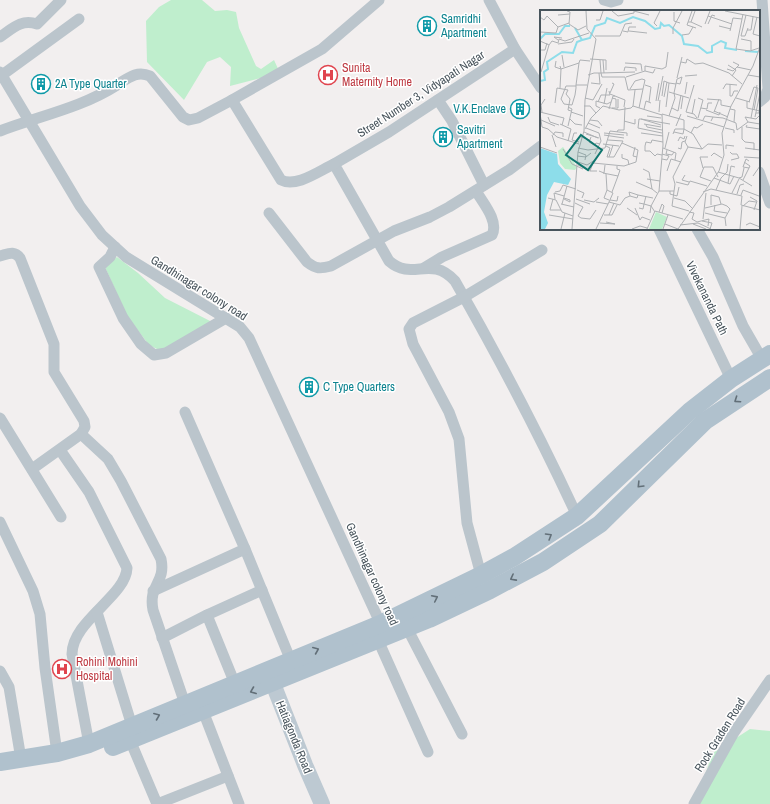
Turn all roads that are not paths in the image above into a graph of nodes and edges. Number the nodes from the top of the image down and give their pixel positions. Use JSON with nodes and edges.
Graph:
{"nodes":[{"id":1,"x":61,"y":0,"type":"edge"},
{"id":2,"x":380,"y":0,"type":"edge"},
{"id":3,"x":489,"y":0,"type":"edge"},
{"id":4,"x":604,"y":0,"type":"edge"},
{"id":5,"x":618,"y":0,"type":"edge"},
{"id":6,"x":762,"y":0,"type":"edge"},
{"id":7,"x":79,"y":19,"type":"dead end"},
{"id":8,"x":0,"y":37,"type":"edge"},
{"id":9,"x":515,"y":49,"type":"junction"},
{"id":10,"x":1,"y":73,"type":"edge"},
{"id":11,"x":540,"y":86,"type":"edge"},
{"id":12,"x":232,"y":100,"type":"junction"},
{"id":13,"x":438,"y":100,"type":"junction"},
{"id":14,"x":760,"y":101,"type":"edge"},
{"id":15,"x":30,"y":120,"type":"junction"},
{"id":16,"x":0,"y":131,"type":"edge"},
{"id":17,"x":540,"y":147,"type":"edge"},
{"id":18,"x":334,"y":164,"type":"junction"},
{"id":19,"x":760,"y":175,"type":"edge"},
{"id":20,"x":480,"y":188,"type":"junction"},
{"id":21,"x":770,"y":203,"type":"edge"},
{"id":22,"x":268,"y":213,"type":"dead end"},
{"id":23,"x":659,"y":230,"type":"edge"},
{"id":24,"x":698,"y":230,"type":"edge"},
{"id":25,"x":376,"y":240,"type":"junction"},
{"id":26,"x":115,"y":247,"type":"junction"},
{"id":27,"x":542,"y":250,"type":"dead end"},
{"id":28,"x":0,"y":256,"type":"edge"},
{"id":29,"x":424,"y":268,"type":"junction"},
{"id":30,"x":464,"y":297,"type":"junction"},
{"id":31,"x":226,"y":318,"type":"junction"},
{"id":32,"x":766,"y":356,"type":"edge"},
{"id":33,"x":770,"y":378,"type":"edge"},
{"id":34,"x":731,"y":379,"type":"junction"},
{"id":35,"x":185,"y":412,"type":"dead end"},
{"id":36,"x":0,"y":418,"type":"edge"},
{"id":37,"x":81,"y":434,"type":"junction"},
{"id":38,"x":60,"y":450,"type":"junction"},
{"id":39,"x":32,"y":469,"type":"junction"},
{"id":40,"x":577,"y":516,"type":"junction"},
{"id":41,"x":61,"y":517,"type":"dead end"},
{"id":42,"x":0,"y":522,"type":"edge"},
{"id":43,"x":245,"y":550,"type":"junction"},
{"id":44,"x":482,"y":575,"type":"junction"},
{"id":45,"x":262,"y":590,"type":"junction"},
{"id":46,"x":152,"y":591,"type":"junction"},
{"id":47,"x":96,"y":612,"type":"junction"},
{"id":48,"x":207,"y":615,"type":"junction"},
{"id":49,"x":407,"y":628,"type":"junction"},
{"id":50,"x":382,"y":633,"type":"junction"},
{"id":51,"x":162,"y":638,"type":"junction"},
{"id":52,"x":291,"y":661,"type":"junction"},
{"id":53,"x":0,"y":671,"type":"edge"},
{"id":54,"x":270,"y":676,"type":"junction"},
{"id":55,"x":770,"y":680,"type":"edge"},
{"id":56,"x":234,"y":684,"type":"junction"},
{"id":57,"x":185,"y":704,"type":"junction"},
{"id":58,"x":203,"y":711,"type":"junction"},
{"id":59,"x":131,"y":733,"type":"junction"},
{"id":60,"x":462,"y":734,"type":"dead end"},
{"id":61,"x":89,"y":744,"type":"junction"},
{"id":62,"x":428,"y":752,"type":"dead end"},
{"id":63,"x":57,"y":753,"type":"junction"},
{"id":64,"x":21,"y":759,"type":"junction"},
{"id":65,"x":0,"y":762,"type":"edge"},
{"id":66,"x":0,"y":774,"type":"edge"},
{"id":67,"x":228,"y":776,"type":"junction"},
{"id":68,"x":157,"y":804,"type":"edge"},
{"id":69,"x":239,"y":804,"type":"edge"},
{"id":70,"x":322,"y":804,"type":"edge"},
{"id":71,"x":694,"y":804,"type":"edge"}],
"edges":[{"from":1,"to":8,"type":"street"},
{"from":2,"to":12,"type":"street"},
{"from":3,"to":9,"type":"street"},
{"from":4,"to":5,"type":"street"},
{"from":6,"to":14,"type":"street"},
{"from":7,"to":10,"type":"street"},
{"from":9,"to":11,"type":"street"},
{"from":9,"to":13,"type":"street","name":"Street Number 3, Vidyapati Nagar"},
{"from":10,"to":15,"type":"street","name":"Gandhinagar colony road"},
{"from":12,"to":15,"type":"street"},
{"from":12,"to":18,"type":"street","name":"Street Number 3, Vidyapati Nagar"},
{"from":13,"to":18,"type":"street","name":"Street Number 3, Vidyapati Nagar"},
{"from":13,"to":20,"type":"street"},
{"from":15,"to":16,"type":"street"},
{"from":15,"to":26,"type":"street","name":"Gandhinagar colony road"},
{"from":17,"to":20,"type":"street"},
{"from":18,"to":25,"type":"street"},
{"from":19,"to":21,"type":"street"},
{"from":20,"to":25,"type":"street"},
{"from":20,"to":29,"type":"street"},
{"from":22,"to":25,"type":"street"},
{"from":23,"to":34,"type":"street","name":"Vivekananda Path"},
{"from":24,"to":32,"type":"street"},
{"from":25,"to":29,"type":"street"},
{"from":26,"to":31,"type":"street","name":"Gandhinagar colony road"},
{"from":26,"to":31,"type":"street"},
{"from":27,"to":30,"type":"street"},
{"from":28,"to":37,"type":"street"},
{"from":29,"to":30,"type":"street"},
{"from":30,"to":40,"type":"street"},
{"from":30,"to":44,"type":"street"},
{"from":31,"to":50,"type":"street","name":"Gandhinagar colony road"},
{"from":32,"to":34,"type":"main road"},
{"from":33,"to":49,"type":"main road","one_way":true},
{"from":34,"to":40,"type":"main road"},
{"from":35,"to":43,"type":"street"},
{"from":36,"to":39,"type":"street"},
{"from":37,"to":38,"type":"street"},
{"from":37,"to":46,"type":"street"},
{"from":38,"to":39,"type":"street"},
{"from":38,"to":47,"type":"street"},
{"from":39,"to":41,"type":"street"},
{"from":44,"to":40,"type":"main road","one_way":true},
{"from":42,"to":63,"type":"street"},
{"from":43,"to":45,"type":"street"},
{"from":43,"to":46,"type":"street"},
{"from":50,"to":44,"type":"main road","one_way":true},
{"from":45,"to":48,"type":"street"},
{"from":45,"to":52,"type":"street"},
{"from":46,"to":51,"type":"street"},
{"from":47,"to":59,"type":"street"},
{"from":47,"to":61,"type":"street"},
{"from":48,"to":51,"type":"street"},
{"from":48,"to":56,"type":"street"},
{"from":49,"to":50,"type":"main road"},
{"from":49,"to":60,"type":"street"},
{"from":52,"to":50,"type":"main road","one_way":true},
{"from":50,"to":54,"type":"main road"},
{"from":50,"to":62,"type":"street","name":"Gandhinagar colony road"},
{"from":51,"to":57,"type":"street"},
{"from":52,"to":54,"type":"main road"},
{"from":53,"to":64,"type":"street"},
{"from":54,"to":56,"type":"main road"},
{"from":54,"to":58,"type":"main road","one_way":true},
{"from":54,"to":70,"type":"street","name":"Hatiagonda Road"},
{"from":55,"to":71,"type":"street","name":"Rock Graden Road"},
{"from":56,"to":57,"type":"main road"},
{"from":59,"to":57,"type":"main road","one_way":true},
{"from":58,"to":59,"type":"main road"},
{"from":58,"to":67,"type":"street"},
{"from":59,"to":61,"type":"main road"},
{"from":59,"to":66,"type":"main road"},
{"from":59,"to":68,"type":"street"},
{"from":61,"to":63,"type":"main road"},
{"from":63,"to":64,"type":"main road"},
{"from":64,"to":65,"type":"main road"},
{"from":67,"to":68,"type":"street"},
{"from":67,"to":69,"type":"street"}]}
